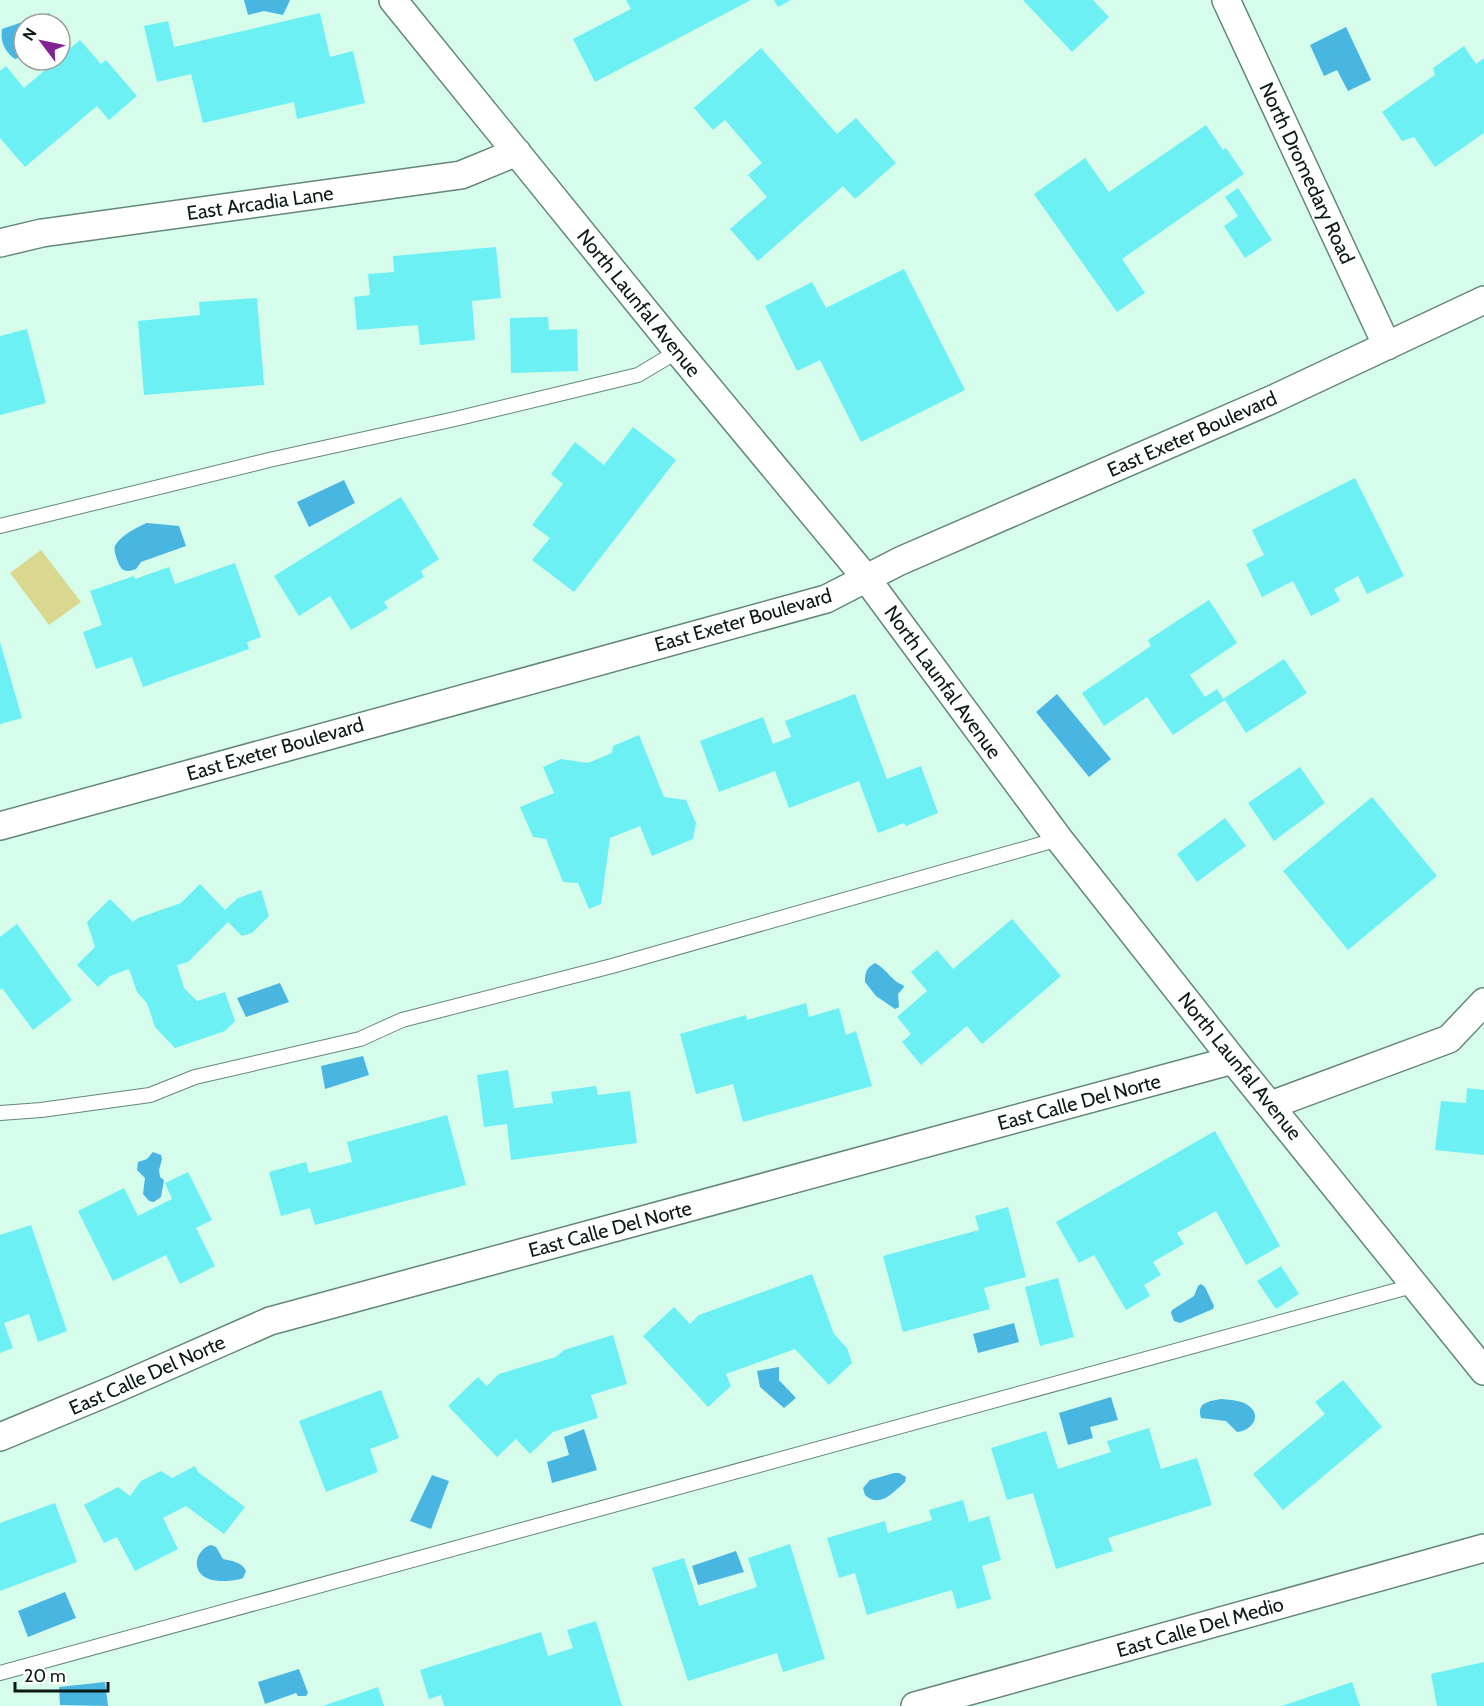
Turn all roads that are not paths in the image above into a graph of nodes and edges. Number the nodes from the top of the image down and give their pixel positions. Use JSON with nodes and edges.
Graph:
{"nodes":[{"id":1,"x":393,"y":0,"type":"edge"},
{"id":2,"x":1226,"y":0,"type":"edge"},
{"id":3,"x":517,"y":152,"type":"junction"},
{"id":4,"x":0,"y":243,"type":"edge"},
{"id":5,"x":1484,"y":300,"type":"edge"},
{"id":6,"x":1387,"y":346,"type":"junction"},
{"id":7,"x":678,"y":351,"type":"junction"},
{"id":8,"x":0,"y":526,"type":"edge"},
{"id":9,"x":866,"y":578,"type":"junction"},
{"id":10,"x":0,"y":826,"type":"edge"},
{"id":11,"x":1059,"y":840,"type":"junction"},
{"id":12,"x":1484,"y":1002,"type":"edge"},
{"id":13,"x":1233,"y":1060,"type":"junction"},
{"id":14,"x":1271,"y":1105,"type":"junction"},
{"id":15,"x":0,"y":1113,"type":"edge"},
{"id":16,"x":1416,"y":1285,"type":"junction"},
{"id":17,"x":1484,"y":1371,"type":"edge"},
{"id":18,"x":0,"y":1437,"type":"edge"},
{"id":19,"x":1484,"y":1548,"type":"edge"},
{"id":20,"x":0,"y":1673,"type":"edge"},
{"id":21,"x":915,"y":1706,"type":"edge"}],
"edges":[{"from":1,"to":3,"type":"street","name":"North Launfal Avenue"},
{"from":2,"to":6,"type":"street","name":"North Dromedary Road"},
{"from":3,"to":4,"type":"street","name":"East Arcadia Lane"},
{"from":3,"to":7,"type":"street","name":"North Launfal Avenue"},
{"from":5,"to":6,"type":"street","name":"East Exeter Boulevard"},
{"from":6,"to":9,"type":"street","name":"East Exeter Boulevard"},
{"from":7,"to":8,"type":"lane"},
{"from":7,"to":9,"type":"street","name":"North Launfal Avenue"},
{"from":9,"to":10,"type":"street","name":"East Exeter Boulevard"},
{"from":9,"to":11,"type":"street","name":"North Launfal Avenue"},
{"from":11,"to":13,"type":"street","name":"North Launfal Avenue"},
{"from":11,"to":15,"type":"lane"},
{"from":12,"to":14,"type":"street"},
{"from":13,"to":14,"type":"street","name":"North Launfal Avenue"},
{"from":13,"to":18,"type":"street","name":"East Calle Del Norte"},
{"from":14,"to":16,"type":"street","name":"North Launfal Avenue"},
{"from":16,"to":17,"type":"street","name":"North Launfal Avenue"},
{"from":16,"to":20,"type":"lane"},
{"from":19,"to":21,"type":"street","name":"East Calle Del Medio"}]}
